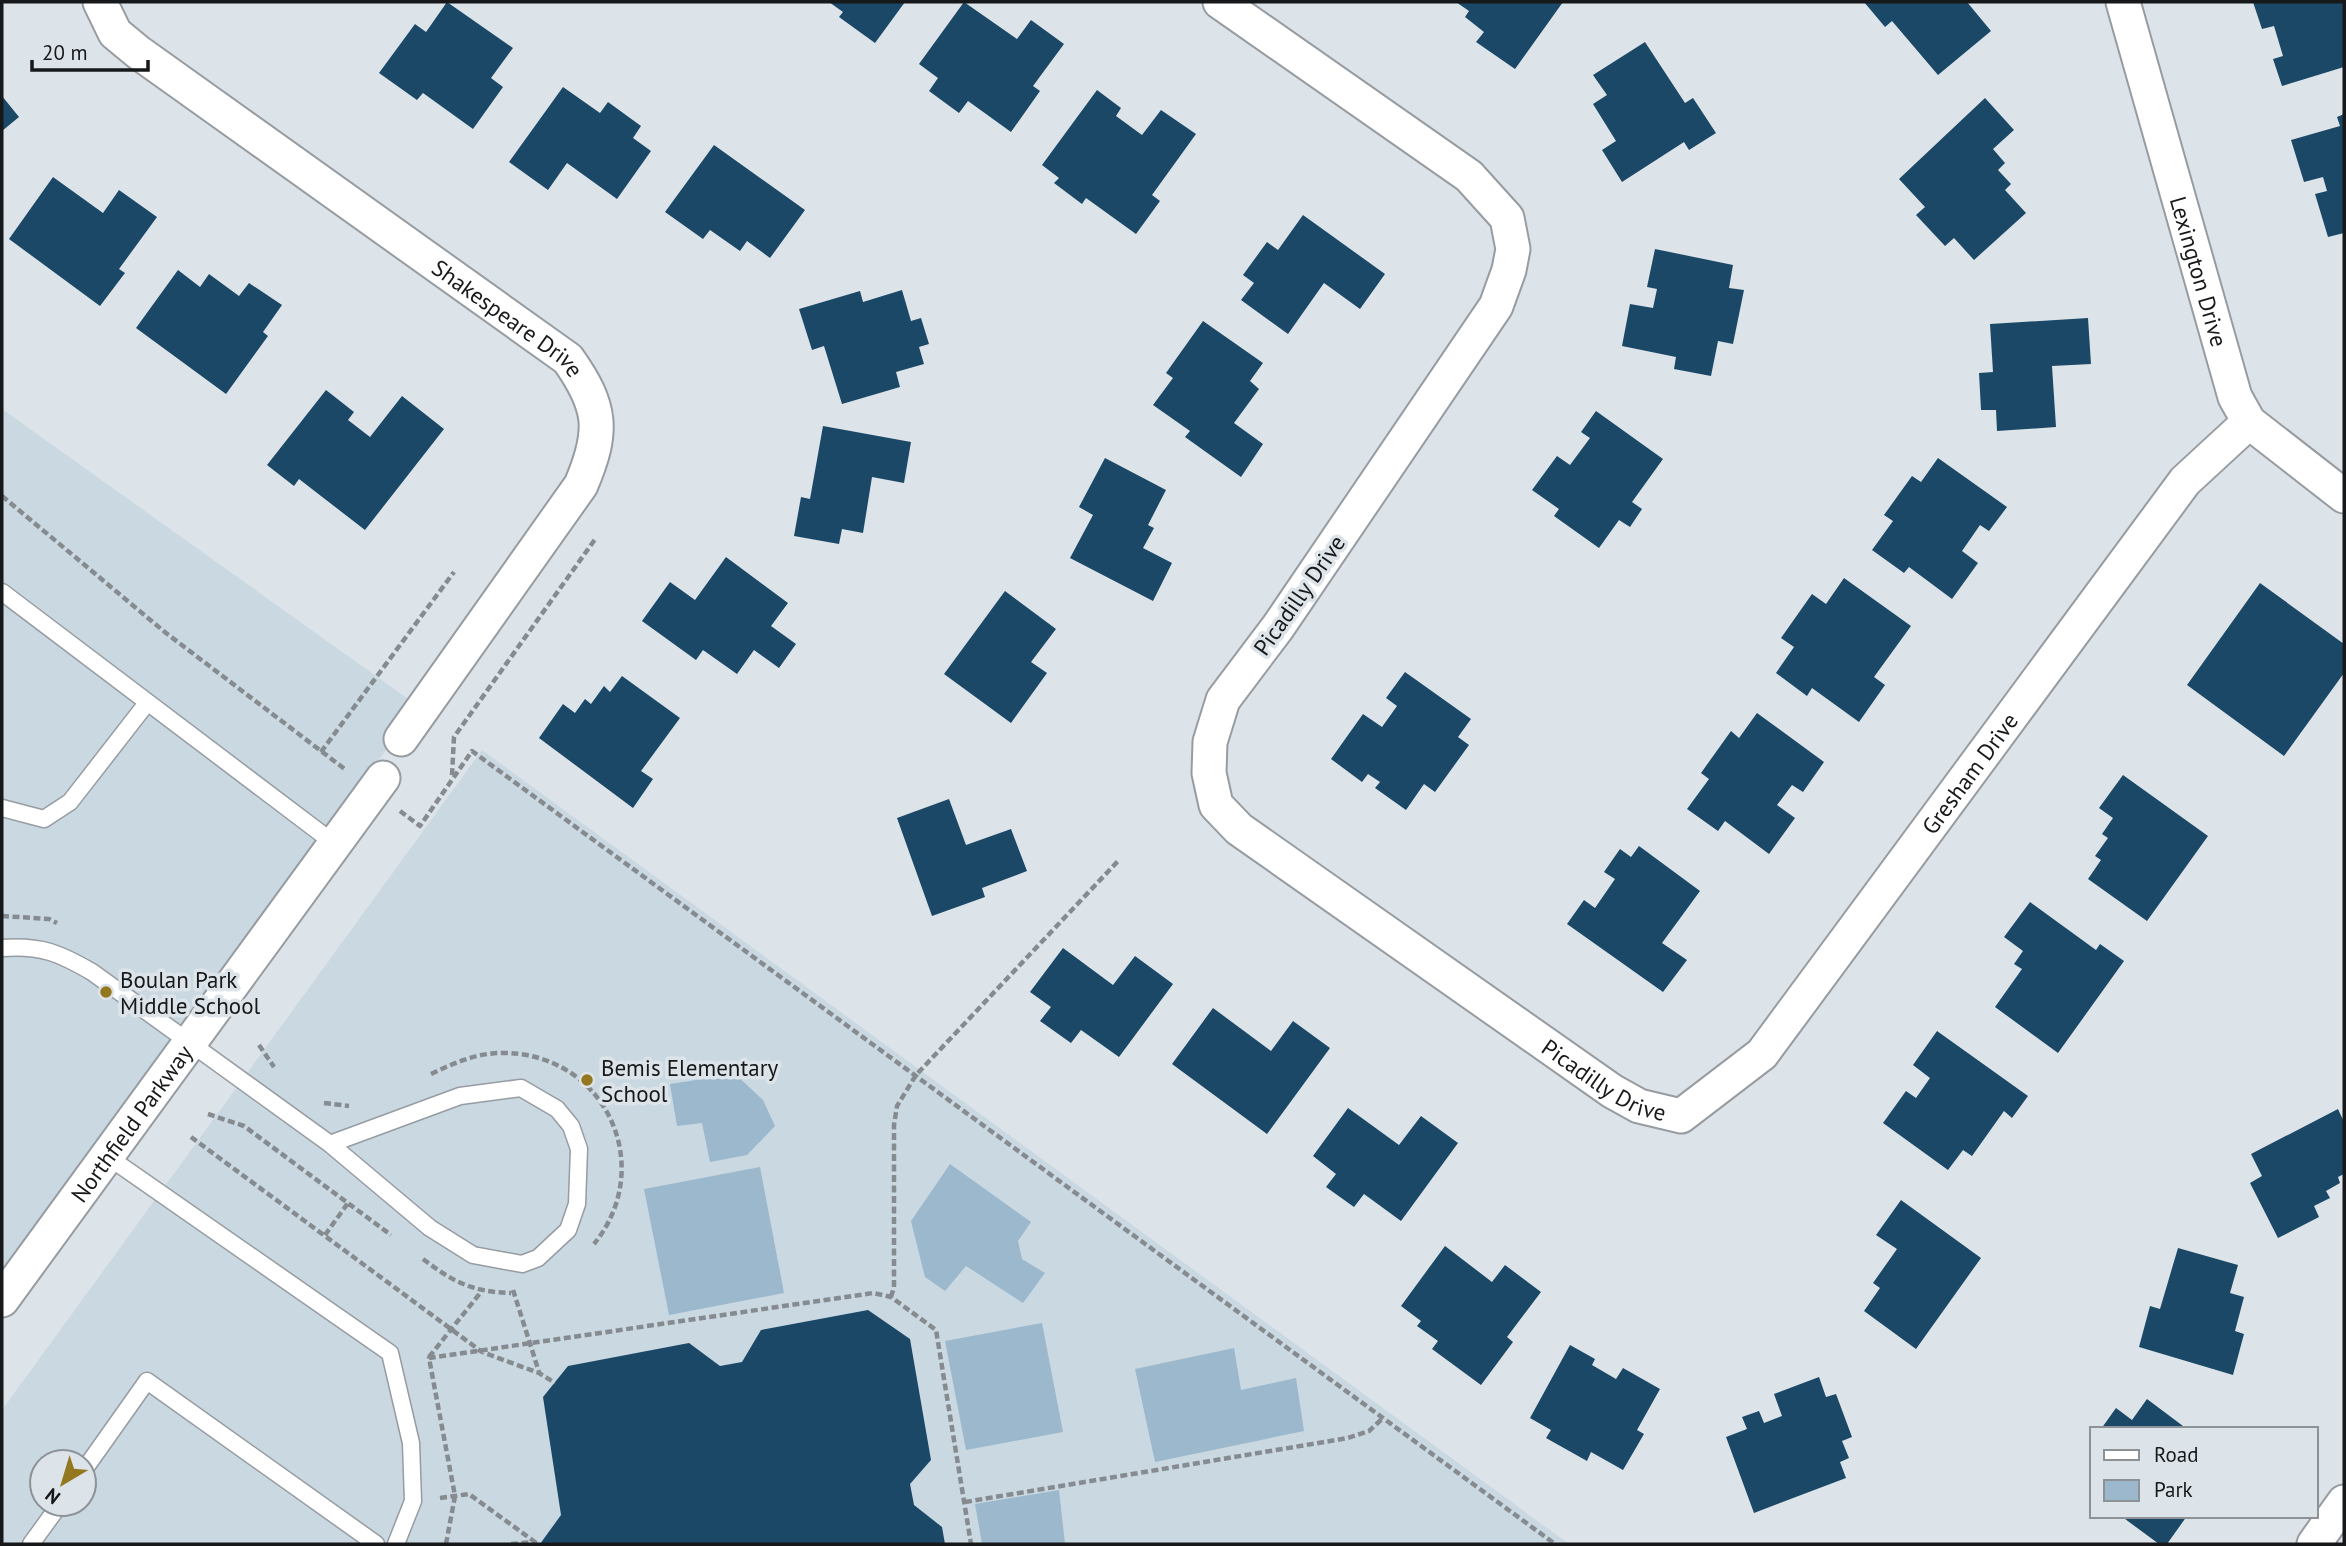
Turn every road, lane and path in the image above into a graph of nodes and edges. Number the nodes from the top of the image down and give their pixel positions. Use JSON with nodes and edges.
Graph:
{"nodes":[{"id":1,"x":100,"y":2,"type":"edge"},
{"id":2,"x":1220,"y":2,"type":"edge"},
{"id":3,"x":2123,"y":2,"type":"edge"},
{"id":4,"x":2249,"y":422,"type":"junction"},
{"id":5,"x":2,"y":496,"type":"edge"},
{"id":6,"x":2344,"y":496,"type":"edge"},
{"id":7,"x":596,"y":538,"type":"dead end"},
{"id":8,"x":454,"y":572,"type":"dead end"},
{"id":9,"x":2,"y":592,"type":"edge"},
{"id":10,"x":147,"y":703,"type":"junction"},
{"id":11,"x":401,"y":739,"type":"dead end"},
{"id":12,"x":321,"y":752,"type":"junction"},
{"id":13,"x":351,"y":774,"type":"dead end"},
{"id":14,"x":383,"y":778,"type":"dead end"},
{"id":15,"x":452,"y":778,"type":"junction"},
{"id":16,"x":2,"y":807,"type":"edge"},
{"id":17,"x":420,"y":826,"type":"dead end"},
{"id":18,"x":335,"y":844,"type":"junction"},
{"id":19,"x":1119,"y":860,"type":"dead end"},
{"id":20,"x":2,"y":948,"type":"edge"},
{"id":21,"x":190,"y":1044,"type":"junction"},
{"id":22,"x":259,"y":1045,"type":"dead end"},
{"id":23,"x":278,"y":1072,"type":"dead end"},
{"id":24,"x":916,"y":1075,"type":"junction"},
{"id":25,"x":421,"y":1080,"type":"dead end"},
{"id":26,"x":316,"y":1098,"type":"dead end"},
{"id":27,"x":362,"y":1107,"type":"dead end"},
{"id":28,"x":208,"y":1114,"type":"dead end"},
{"id":29,"x":1681,"y":1116,"type":"joint"},
{"id":30,"x":191,"y":1137,"type":"dead end"},
{"id":31,"x":330,"y":1144,"type":"junction"},
{"id":32,"x":107,"y":1156,"type":"junction"},
{"id":33,"x":348,"y":1203,"type":"junction"},
{"id":34,"x":325,"y":1236,"type":"junction"},
{"id":35,"x":400,"y":1242,"type":"dead end"},
{"id":36,"x":587,"y":1252,"type":"dead end"},
{"id":37,"x":420,"y":1257,"type":"dead end"},
{"id":38,"x":502,"y":1263,"type":"junction"},
{"id":39,"x":524,"y":1289,"type":"dead end"},
{"id":40,"x":481,"y":1292,"type":"junction"},
{"id":41,"x":514,"y":1293,"type":"junction"},
{"id":42,"x":891,"y":1297,"type":"junction"},
{"id":43,"x":2,"y":1300,"type":"edge"},
{"id":44,"x":452,"y":1329,"type":"junction"},
{"id":45,"x":533,"y":1345,"type":"junction"},
{"id":46,"x":482,"y":1352,"type":"junction"},
{"id":47,"x":429,"y":1358,"type":"junction"},
{"id":48,"x":540,"y":1373,"type":"junction"},
{"id":49,"x":555,"y":1383,"type":"dead end"},
{"id":50,"x":1382,"y":1419,"type":"junction"},
{"id":51,"x":98,"y":1450,"type":"edge"},
{"id":52,"x":455,"y":1496,"type":"junction"},
{"id":53,"x":413,"y":1501,"type":"junction"},
{"id":54,"x":965,"y":1502,"type":"junction"},
{"id":55,"x":2344,"y":1502,"type":"edge"},
{"id":56,"x":50,"y":1518,"type":"edge"},
{"id":57,"x":534,"y":1543,"type":"edge"},
{"id":58,"x":31,"y":1544,"type":"edge"},
{"id":59,"x":376,"y":1544,"type":"edge"},
{"id":60,"x":396,"y":1544,"type":"edge"},
{"id":61,"x":446,"y":1544,"type":"edge"},
{"id":62,"x":510,"y":1544,"type":"edge"},
{"id":63,"x":971,"y":1544,"type":"edge"},
{"id":64,"x":1555,"y":1544,"type":"edge"},
{"id":65,"x":2314,"y":1544,"type":"edge"}],
"edges":[{"from":1,"to":11,"type":"street","name":"Shakespeare Drive"},
{"from":2,"to":29,"type":"street","name":"Picadilly Drive"},
{"from":3,"to":4,"type":"street","name":"Lexington Drive"},
{"from":4,"to":6,"type":"street","name":"Lexington Drive"},
{"from":4,"to":29,"type":"street","name":"Gresham Drive"},
{"from":5,"to":12,"type":"path"},
{"from":7,"to":15,"type":"path"},
{"from":8,"to":12,"type":"path"},
{"from":9,"to":10,"type":"lane"},
{"from":10,"to":16,"type":"lane"},
{"from":10,"to":18,"type":"lane"},
{"from":12,"to":13,"type":"path"},
{"from":14,"to":18,"type":"street","name":"Northfield Parkway"},
{"from":15,"to":17,"type":"path"},
{"from":15,"to":24,"type":"path"},
{"from":18,"to":21,"type":"street","name":"Northfield Parkway"},
{"from":19,"to":24,"type":"path"},
{"from":20,"to":21,"type":"lane"},
{"from":21,"to":31,"type":"lane"},
{"from":21,"to":32,"type":"street","name":"Northfield Parkway"},
{"from":22,"to":23,"type":"path"},
{"from":24,"to":42,"type":"path"},
{"from":24,"to":50,"type":"path"},
{"from":25,"to":36,"type":"path"},
{"from":26,"to":27,"type":"path"},
{"from":28,"to":33,"type":"path"},
{"from":30,"to":34,"type":"path"},
{"from":31,"to":38,"type":"lane"},
{"from":31,"to":38,"type":"lane"},
{"from":32,"to":43,"type":"street","name":"Northfield Parkway"},
{"from":32,"to":53,"type":"lane"},
{"from":33,"to":34,"type":"path"},
{"from":33,"to":35,"type":"path"},
{"from":34,"to":44,"type":"path"},
{"from":37,"to":40,"type":"path"},
{"from":38,"to":41,"type":"path"},
{"from":39,"to":41,"type":"path"},
{"from":40,"to":41,"type":"path"},
{"from":40,"to":44,"type":"path"},
{"from":41,"to":45,"type":"path"},
{"from":42,"to":45,"type":"path"},
{"from":42,"to":54,"type":"path"},
{"from":44,"to":46,"type":"path"},
{"from":44,"to":47,"type":"path"},
{"from":45,"to":46,"type":"path"},
{"from":45,"to":48,"type":"path"},
{"from":46,"to":47,"type":"path"},
{"from":46,"to":48,"type":"path"},
{"from":47,"to":52,"type":"path"},
{"from":48,"to":49,"type":"path"},
{"from":50,"to":54,"type":"path"},
{"from":50,"to":64,"type":"path"},
{"from":51,"to":59,"type":"lane"},
{"from":52,"to":53,"type":"path"},
{"from":52,"to":57,"type":"path"},
{"from":52,"to":61,"type":"path"},
{"from":53,"to":60,"type":"lane"},
{"from":54,"to":63,"type":"path"},
{"from":55,"to":65,"type":"street"},
{"from":56,"to":58,"type":"lane"},
{"from":57,"to":62,"type":"path"}]}
